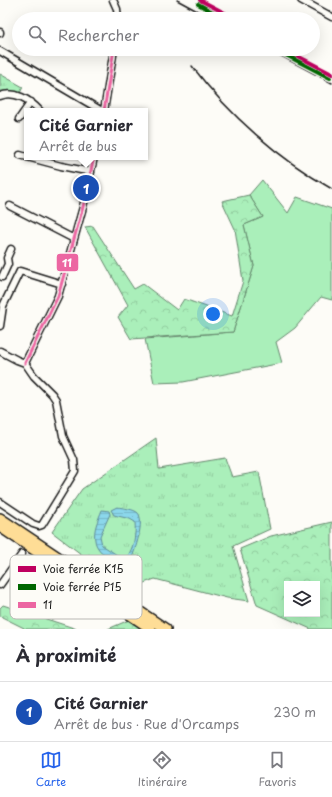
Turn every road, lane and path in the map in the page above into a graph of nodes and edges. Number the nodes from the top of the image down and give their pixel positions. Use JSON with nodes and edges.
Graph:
{"nodes":[{"id":1,"x":113,"y":0,"type":"edge"},
{"id":2,"x":301,"y":0,"type":"edge"},
{"id":3,"x":117,"y":12,"type":"edge"},
{"id":4,"x":332,"y":17,"type":"edge"},
{"id":5,"x":0,"y":51,"type":"edge"},
{"id":6,"x":113,"y":56,"type":"edge"},
{"id":7,"x":0,"y":96,"type":"edge"},
{"id":8,"x":31,"y":102,"type":"junction"},
{"id":9,"x":27,"y":108,"type":"edge"},
{"id":10,"x":37,"y":108,"type":"edge"},
{"id":11,"x":98,"y":108,"type":"edge"},
{"id":12,"x":104,"y":108,"type":"edge"},
{"id":13,"x":24,"y":112,"type":"edge"},
{"id":14,"x":19,"y":119,"type":"dead end"},
{"id":15,"x":20,"y":155,"type":"dead end"},
{"id":16,"x":24,"y":156,"type":"edge"},
{"id":17,"x":38,"y":160,"type":"edge"},
{"id":18,"x":93,"y":160,"type":"edge"},
{"id":19,"x":91,"y":172,"type":"junction"},
{"id":20,"x":10,"y":206,"type":"dead end"},
{"id":21,"x":74,"y":239,"type":"junction"},
{"id":22,"x":11,"y":249,"type":"dead end"},
{"id":23,"x":8,"y":264,"type":"junction"},
{"id":24,"x":20,"y":271,"type":"junction"},
{"id":25,"x":2,"y":278,"type":"dead end"},
{"id":26,"x":62,"y":284,"type":"junction"},
{"id":27,"x":0,"y":326,"type":"edge"},
{"id":28,"x":0,"y":351,"type":"edge"},
{"id":29,"x":25,"y":363,"type":"junction"},
{"id":30,"x":0,"y":502,"type":"edge"},
{"id":31,"x":0,"y":518,"type":"edge"},
{"id":32,"x":0,"y":527,"type":"edge"},
{"id":33,"x":41,"y":555,"type":"edge"},
{"id":34,"x":55,"y":555,"type":"edge"},
{"id":35,"x":10,"y":571,"type":"edge"},
{"id":36,"x":0,"y":585,"type":"edge"},
{"id":37,"x":142,"y":613,"type":"edge"},
{"id":38,"x":136,"y":619,"type":"edge"},
{"id":39,"x":151,"y":629,"type":"edge"},
{"id":40,"x":166,"y":629,"type":"edge"}],
"edges":[{"from":1,"to":3,"type":"street"},
{"from":2,"to":4,"type":"street"},
{"from":5,"to":11,"type":"street"},
{"from":6,"to":12,"type":"street"},
{"from":7,"to":8,"type":"street"},
{"from":8,"to":9,"type":"street"},
{"from":8,"to":10,"type":"street"},
{"from":13,"to":14,"type":"street"},
{"from":15,"to":16,"type":"street"},
{"from":17,"to":19,"type":"street"},
{"from":18,"to":19,"type":"street"},
{"from":19,"to":21,"type":"street"},
{"from":20,"to":21,"type":"street"},
{"from":21,"to":26,"type":"street"},
{"from":22,"to":23,"type":"street"},
{"from":23,"to":24,"type":"street"},
{"from":23,"to":25,"type":"street"},
{"from":24,"to":26,"type":"street"},
{"from":24,"to":27,"type":"street"},
{"from":26,"to":29,"type":"street"},
{"from":28,"to":29,"type":"street"},
{"from":29,"to":30,"type":"street"},
{"from":31,"to":34,"type":"highway"},
{"from":32,"to":33,"type":"highway"},
{"from":35,"to":36,"type":"street"},
{"from":37,"to":40,"type":"highway"},
{"from":38,"to":39,"type":"highway"}]}
